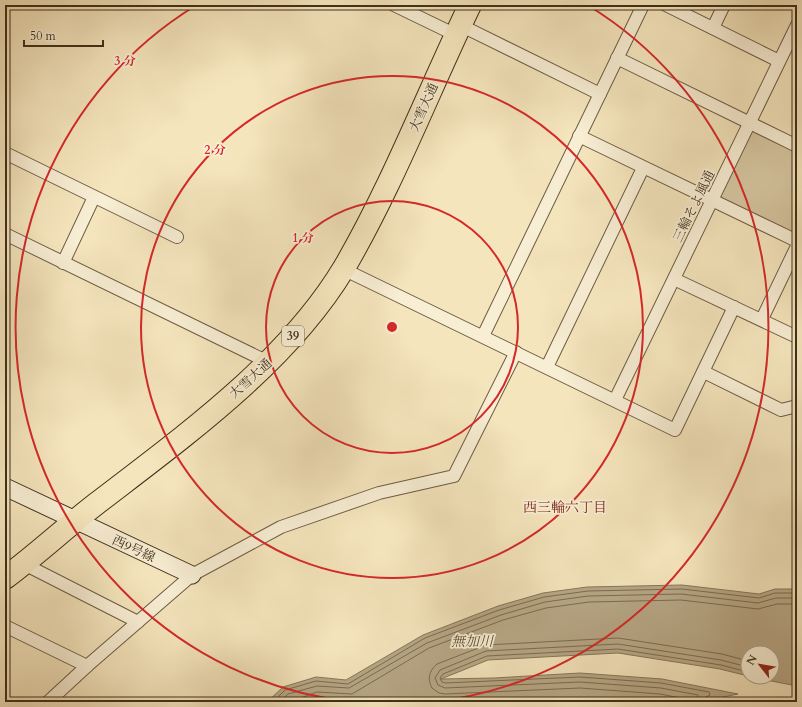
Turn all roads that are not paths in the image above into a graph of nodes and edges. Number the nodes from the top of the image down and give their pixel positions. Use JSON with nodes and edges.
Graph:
{"nodes":[{"id":1,"x":394,"y":5,"type":"edge"},
{"id":2,"x":470,"y":5,"type":"edge"},
{"id":3,"x":643,"y":5,"type":"edge"},
{"id":4,"x":666,"y":5,"type":"edge"},
{"id":5,"x":724,"y":5,"type":"edge"},
{"id":6,"x":797,"y":25,"type":"edge"},
{"id":7,"x":713,"y":28,"type":"junction"},
{"id":8,"x":458,"y":30,"type":"junction"},
{"id":9,"x":617,"y":58,"type":"junction"},
{"id":10,"x":779,"y":61,"type":"junction"},
{"id":11,"x":600,"y":94,"type":"junction"},
{"id":12,"x":749,"y":123,"type":"junction"},
{"id":13,"x":579,"y":136,"type":"junction"},
{"id":14,"x":797,"y":146,"type":"edge"},
{"id":15,"x":5,"y":153,"type":"edge"},
{"id":16,"x":643,"y":168,"type":"junction"},
{"id":17,"x":94,"y":197,"type":"junction"},
{"id":18,"x":711,"y":200,"type":"junction"},
{"id":19,"x":5,"y":234,"type":"edge"},
{"id":20,"x":177,"y":237,"type":"dead end"},
{"id":21,"x":797,"y":241,"type":"edge"},
{"id":22,"x":797,"y":246,"type":"edge"},
{"id":23,"x":63,"y":262,"type":"junction"},
{"id":24,"x":343,"y":269,"type":"junction"},
{"id":25,"x":674,"y":279,"type":"junction"},
{"id":26,"x":734,"y":307,"type":"junction"},
{"id":27,"x":762,"y":319,"type":"junction"},
{"id":28,"x":483,"y":336,"type":"junction"},
{"id":29,"x":797,"y":337,"type":"edge"},
{"id":30,"x":516,"y":352,"type":"junction"},
{"id":31,"x":268,"y":362,"type":"junction"},
{"id":32,"x":547,"y":367,"type":"junction"},
{"id":33,"x":704,"y":372,"type":"junction"},
{"id":34,"x":615,"y":400,"type":"junction"},
{"id":35,"x":797,"y":406,"type":"edge"},
{"id":36,"x":5,"y":486,"type":"edge"},
{"id":37,"x":76,"y":521,"type":"junction"},
{"id":38,"x":24,"y":564,"type":"junction"},
{"id":39,"x":192,"y":575,"type":"junction"},
{"id":40,"x":5,"y":578,"type":"edge"},
{"id":41,"x":138,"y":622,"type":"junction"},
{"id":42,"x":5,"y":626,"type":"edge"},
{"id":43,"x":87,"y":666,"type":"junction"},
{"id":44,"x":48,"y":702,"type":"edge"}],
"edges":[{"from":1,"to":8,"type":"street"},
{"from":2,"to":8,"type":"highway","name":"大雪大通","number":"39"},
{"from":3,"to":9,"type":"street"},
{"from":4,"to":7,"type":"street"},
{"from":5,"to":7,"type":"street"},
{"from":6,"to":10,"type":"street","name":"三輪そよ風通"},
{"from":7,"to":10,"type":"street"},
{"from":8,"to":11,"type":"street"},
{"from":8,"to":24,"type":"highway","name":"大雪大通","number":"39"},
{"from":9,"to":11,"type":"street"},
{"from":9,"to":12,"type":"street"},
{"from":10,"to":12,"type":"street","name":"三輪そよ風通"},
{"from":11,"to":13,"type":"street"},
{"from":12,"to":14,"type":"street"},
{"from":12,"to":18,"type":"street","name":"三輪そよ風通"},
{"from":13,"to":16,"type":"street"},
{"from":13,"to":28,"type":"street"},
{"from":15,"to":17,"type":"street"},
{"from":16,"to":18,"type":"street"},
{"from":16,"to":32,"type":"street"},
{"from":17,"to":20,"type":"street"},
{"from":17,"to":23,"type":"street"},
{"from":18,"to":21,"type":"street"},
{"from":18,"to":25,"type":"street","name":"三輪そよ風通"},
{"from":19,"to":23,"type":"street"},
{"from":22,"to":27,"type":"street"},
{"from":23,"to":31,"type":"street"},
{"from":24,"to":28,"type":"street"},
{"from":24,"to":31,"type":"highway","name":"大雪大通","number":"39"},
{"from":25,"to":26,"type":"street"},
{"from":25,"to":34,"type":"street","name":"三輪そよ風通"},
{"from":26,"to":27,"type":"street"},
{"from":26,"to":33,"type":"street"},
{"from":27,"to":29,"type":"street"},
{"from":28,"to":30,"type":"street"},
{"from":30,"to":32,"type":"street"},
{"from":30,"to":39,"type":"street"},
{"from":31,"to":37,"type":"highway","name":"大雪大通","number":"39"},
{"from":32,"to":34,"type":"street"},
{"from":33,"to":34,"type":"street"},
{"from":33,"to":35,"type":"street"},
{"from":36,"to":37,"type":"street","name":"西9号線"},
{"from":37,"to":38,"type":"highway","name":"大雪大通","number":"39"},
{"from":37,"to":39,"type":"street","name":"西9号線"},
{"from":38,"to":40,"type":"highway","name":"大雪大通","number":"39"},
{"from":38,"to":41,"type":"street"},
{"from":39,"to":41,"type":"street"},
{"from":41,"to":43,"type":"street"},
{"from":42,"to":43,"type":"street"},
{"from":43,"to":44,"type":"street"}]}
